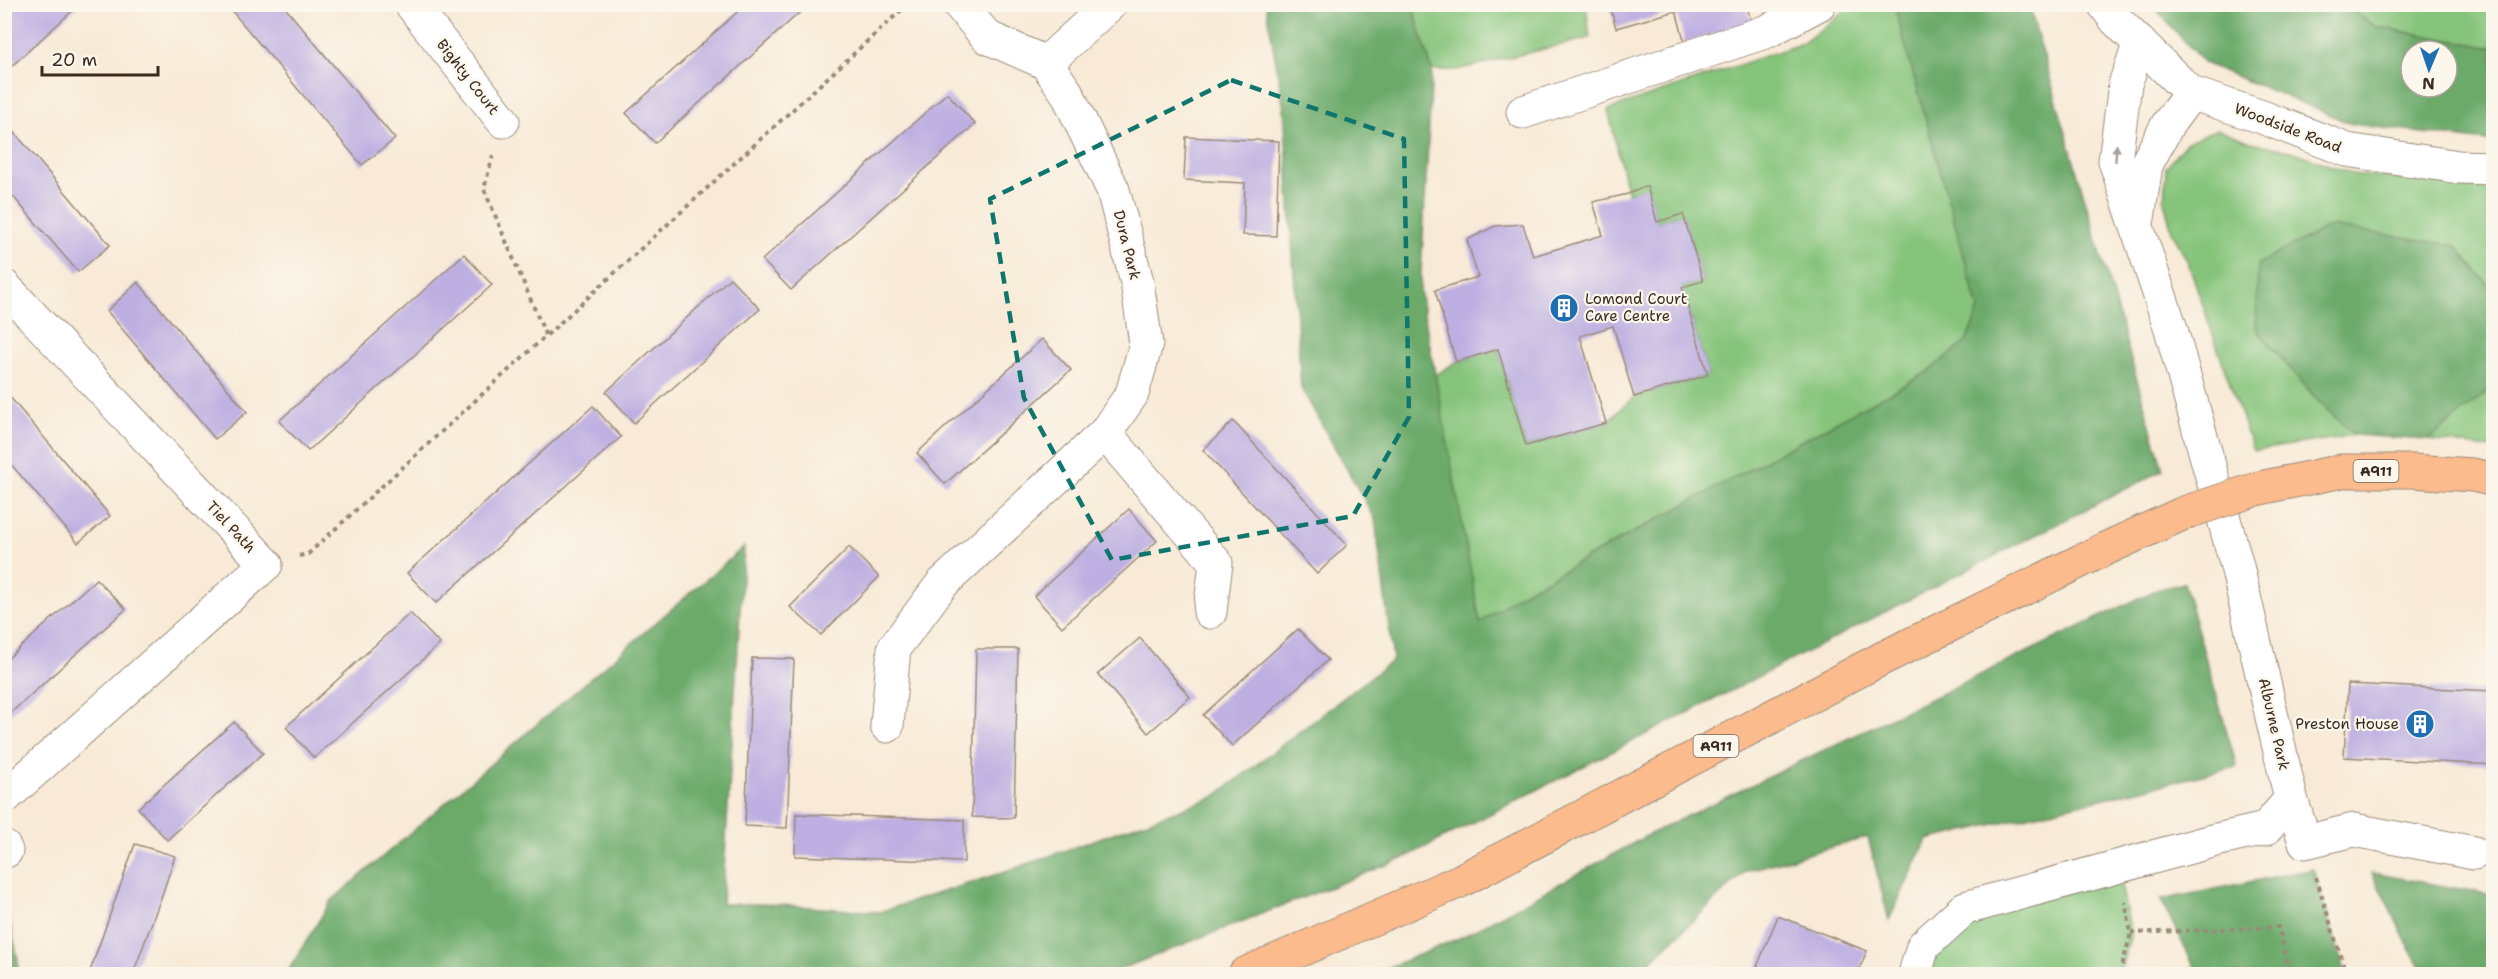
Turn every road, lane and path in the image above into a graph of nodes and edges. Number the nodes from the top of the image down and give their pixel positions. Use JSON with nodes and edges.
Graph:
{"nodes":[{"id":1,"x":411,"y":4,"type":"edge"},
{"id":2,"x":908,"y":4,"type":"edge"},
{"id":3,"x":958,"y":4,"type":"edge"},
{"id":4,"x":1110,"y":4,"type":"edge"},
{"id":5,"x":1819,"y":4,"type":"edge"},
{"id":6,"x":2104,"y":4,"type":"edge"},
{"id":7,"x":2140,"y":43,"type":"junction"},
{"id":8,"x":1046,"y":63,"type":"junction"},
{"id":9,"x":2191,"y":93,"type":"junction"},
{"id":10,"x":1523,"y":112,"type":"dead end"},
{"id":11,"x":503,"y":121,"type":"joint"},
{"id":12,"x":2493,"y":168,"type":"edge"},
{"id":13,"x":2137,"y":229,"type":"junction"},
{"id":14,"x":4,"y":286,"type":"edge"},
{"id":15,"x":546,"y":336,"type":"junction"},
{"id":16,"x":1105,"y":433,"type":"junction"},
{"id":17,"x":2493,"y":480,"type":"edge"},
{"id":18,"x":266,"y":564,"type":"junction"},
{"id":19,"x":1210,"y":612,"type":"dead end"},
{"id":20,"x":887,"y":726,"type":"dead end"},
{"id":21,"x":4,"y":798,"type":"edge"},
{"id":22,"x":2291,"y":799,"type":"junction"},
{"id":23,"x":2305,"y":842,"type":"junction"},
{"id":24,"x":2474,"y":853,"type":"dead end"},
{"id":25,"x":2117,"y":866,"type":"junction"},
{"id":26,"x":2131,"y":933,"type":"junction"},
{"id":27,"x":1245,"y":975,"type":"edge"},
{"id":28,"x":1915,"y":975,"type":"edge"},
{"id":29,"x":2121,"y":975,"type":"edge"},
{"id":30,"x":2291,"y":975,"type":"edge"},
{"id":31,"x":2346,"y":975,"type":"edge"}],
"edges":[{"from":1,"to":11,"type":"street","name":"Bighty Court"},
{"from":2,"to":15,"type":"path"},
{"from":3,"to":8,"type":"street"},
{"from":4,"to":8,"type":"street"},
{"from":5,"to":10,"type":"street"},
{"from":6,"to":7,"type":"street"},
{"from":7,"to":9,"type":"street"},
{"from":13,"to":7,"type":"street","name":"Alburne Park","one_way":true},
{"from":8,"to":16,"type":"street","name":"Dura Park"},
{"from":9,"to":12,"type":"street","name":"Woodside Road"},
{"from":9,"to":13,"type":"street","name":"Alburne Park"},
{"from":11,"to":15,"type":"path"},
{"from":13,"to":22,"type":"street","name":"Alburne Park"},
{"from":14,"to":18,"type":"street","name":"Tiel Path"},
{"from":15,"to":18,"type":"path"},
{"from":16,"to":19,"type":"street"},
{"from":16,"to":20,"type":"street","name":"Dura Park"},
{"from":17,"to":27,"type":"main road","number":"A911","bridge":true},
{"from":18,"to":21,"type":"street","name":"Tiel Path"},
{"from":22,"to":23,"type":"street","name":"Alburne Park"},
{"from":22,"to":25,"type":"street"},
{"from":23,"to":24,"type":"street"},
{"from":23,"to":31,"type":"path"},
{"from":25,"to":26,"type":"path"},
{"from":25,"to":28,"type":"street"},
{"from":26,"to":29,"type":"path"},
{"from":26,"to":30,"type":"path"}]}
